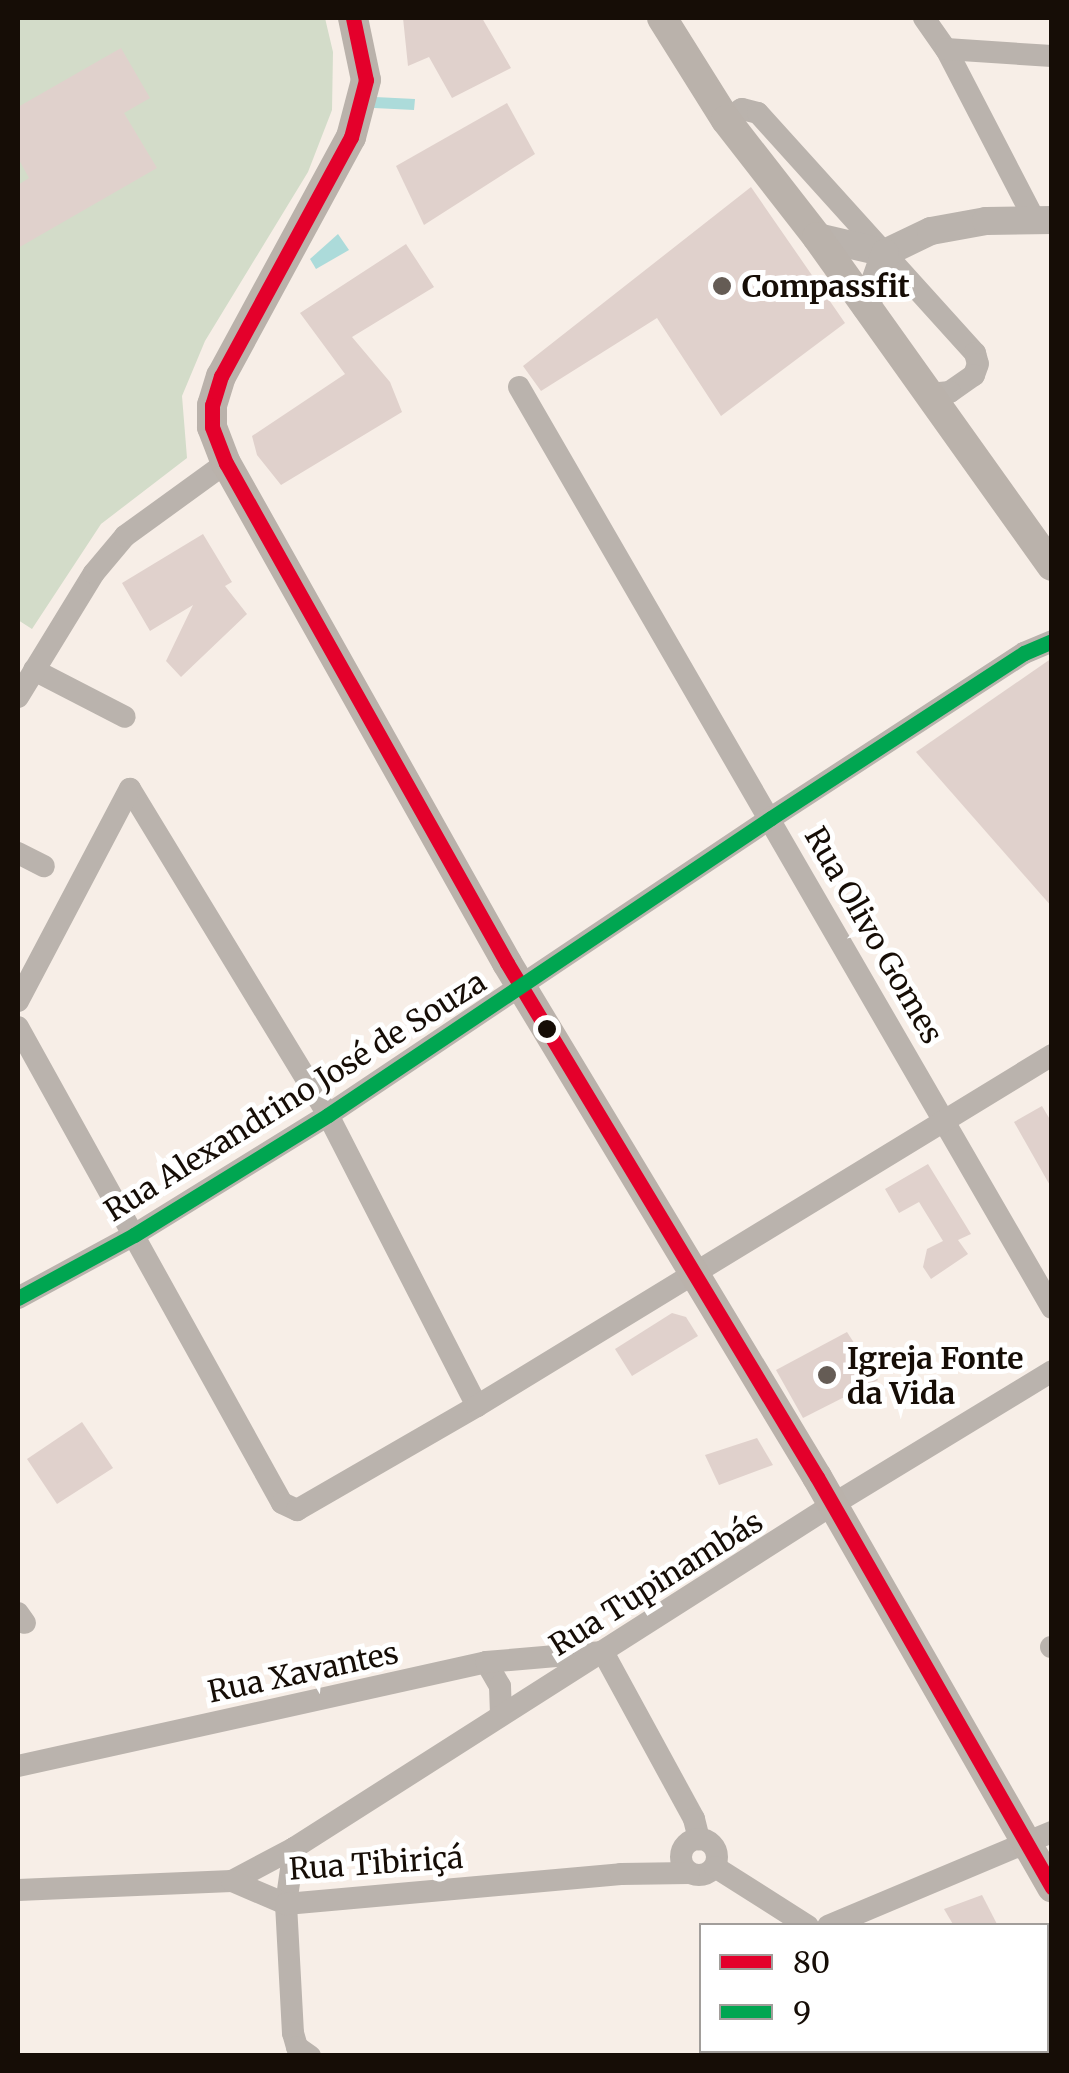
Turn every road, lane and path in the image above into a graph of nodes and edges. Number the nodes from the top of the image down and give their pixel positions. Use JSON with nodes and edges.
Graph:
{"nodes":[{"id":1,"x":353,"y":18,"type":"edge"},
{"id":2,"x":662,"y":18,"type":"edge"},
{"id":3,"x":924,"y":18,"type":"edge"},
{"id":4,"x":946,"y":49,"type":"junction"},
{"id":5,"x":1052,"y":56,"type":"edge"},
{"id":6,"x":726,"y":120,"type":"junction"},
{"id":7,"x":1043,"y":219,"type":"edge"},
{"id":8,"x":817,"y":237,"type":"junction"},
{"id":9,"x":885,"y":253,"type":"junction"},
{"id":10,"x":866,"y":307,"type":"junction"},
{"id":11,"x":519,"y":387,"type":"dead end"},
{"id":12,"x":926,"y":394,"type":"junction"},
{"id":13,"x":226,"y":464,"type":"junction"},
{"id":14,"x":1052,"y":566,"type":"edge"},
{"id":15,"x":1052,"y":641,"type":"edge"},
{"id":16,"x":34,"y":670,"type":"junction"},
{"id":17,"x":18,"y":697,"type":"edge"},
{"id":18,"x":125,"y":717,"type":"dead end"},
{"id":19,"x":771,"y":818,"type":"junction"},
{"id":20,"x":18,"y":853,"type":"edge"},
{"id":21,"x":44,"y":866,"type":"dead end"},
{"id":22,"x":523,"y":987,"type":"junction"},
{"id":23,"x":18,"y":1001,"type":"edge"},
{"id":24,"x":18,"y":1028,"type":"edge"},
{"id":25,"x":1052,"y":1055,"type":"edge"},
{"id":26,"x":328,"y":1115,"type":"junction"},
{"id":27,"x":945,"y":1119,"type":"junction"},
{"id":28,"x":134,"y":1235,"type":"junction"},
{"id":29,"x":694,"y":1275,"type":"junction"},
{"id":30,"x":18,"y":1298,"type":"edge"},
{"id":31,"x":1052,"y":1308,"type":"edge"},
{"id":32,"x":1052,"y":1371,"type":"edge"},
{"id":33,"x":477,"y":1406,"type":"junction"},
{"id":34,"x":832,"y":1505,"type":"junction"},
{"id":35,"x":603,"y":1652,"type":"junction"},
{"id":36,"x":486,"y":1662,"type":"junction"},
{"id":37,"x":502,"y":1715,"type":"junction"},
{"id":38,"x":18,"y":1766,"type":"edge"},
{"id":39,"x":1038,"y":1837,"type":"edge"},
{"id":40,"x":294,"y":1848,"type":"junction"},
{"id":41,"x":690,"y":1855,"type":"junction"},
{"id":42,"x":715,"y":1867,"type":"junction"},
{"id":43,"x":232,"y":1881,"type":"junction"},
{"id":44,"x":1052,"y":1888,"type":"edge"},
{"id":45,"x":18,"y":1890,"type":"edge"},
{"id":46,"x":286,"y":1904,"type":"junction"},
{"id":47,"x":803,"y":1923,"type":"edge"},
{"id":48,"x":835,"y":1923,"type":"edge"},
{"id":49,"x":310,"y":2056,"type":"edge"}],
"edges":[{"from":1,"to":13,"type":"main road"},
{"from":2,"to":6,"type":"main road"},
{"from":3,"to":4,"type":"street"},
{"from":4,"to":5,"type":"street"},
{"from":4,"to":7,"type":"street"},
{"from":6,"to":8,"type":"main road"},
{"from":6,"to":9,"type":"street"},
{"from":7,"to":9,"type":"street"},
{"from":8,"to":9,"type":"street"},
{"from":8,"to":10,"type":"main road"},
{"from":9,"to":10,"type":"street"},
{"from":9,"to":12,"type":"street"},
{"from":10,"to":12,"type":"main road"},
{"from":11,"to":19,"type":"street","name":"Rua Olivo Gomes"},
{"from":12,"to":14,"type":"main road"},
{"from":13,"to":16,"type":"street"},
{"from":13,"to":22,"type":"main road"},
{"from":15,"to":19,"type":"street","name":"Rua Alexandrino José de Souza"},
{"from":16,"to":17,"type":"street"},
{"from":16,"to":18,"type":"street"},
{"from":19,"to":22,"type":"street","name":"Rua Alexandrino José de Souza"},
{"from":19,"to":27,"type":"street","name":"Rua Olivo Gomes"},
{"from":20,"to":21,"type":"street"},
{"from":22,"to":26,"type":"street","name":"Rua Alexandrino José de Souza"},
{"from":22,"to":29,"type":"main road"},
{"from":23,"to":26,"type":"street"},
{"from":24,"to":28,"type":"street"},
{"from":25,"to":27,"type":"street"},
{"from":26,"to":28,"type":"street","name":"Rua Alexandrino José de Souza"},
{"from":26,"to":33,"type":"street"},
{"from":27,"to":29,"type":"street"},
{"from":27,"to":31,"type":"street","name":"Rua Olivo Gomes"},
{"from":28,"to":30,"type":"street","name":"Rua Alexandrino José de Souza"},
{"from":28,"to":33,"type":"street"},
{"from":29,"to":33,"type":"street"},
{"from":29,"to":34,"type":"main road"},
{"from":32,"to":34,"type":"street","name":"Rua Tupinambás"},
{"from":34,"to":35,"type":"street","name":"Rua Tupinambás"},
{"from":34,"to":39,"type":"main road"},
{"from":35,"to":36,"type":"street","name":"Rua Xavantes"},
{"from":35,"to":37,"type":"street","name":"Rua Tupinambás"},
{"from":35,"to":41,"type":"street"},
{"from":36,"to":37,"type":"street"},
{"from":36,"to":38,"type":"street","name":"Rua Xavantes"},
{"from":37,"to":40,"type":"street","name":"Rua Tupinambás"},
{"from":39,"to":44,"type":"main road"},
{"from":39,"to":48,"type":"street"},
{"from":40,"to":43,"type":"street","name":"Rua Tupinambás"},
{"from":40,"to":46,"type":"street"},
{"from":41,"to":42,"type":"street","name":"Rua Tibiriçá"},
{"from":41,"to":42,"type":"street"},
{"from":41,"to":46,"type":"street","name":"Rua Tibiriçá"},
{"from":42,"to":47,"type":"street"},
{"from":43,"to":45,"type":"street","name":"Rua Tibiriçá"},
{"from":43,"to":46,"type":"street","name":"Rua Tibiriçá"},
{"from":46,"to":49,"type":"street"}]}
